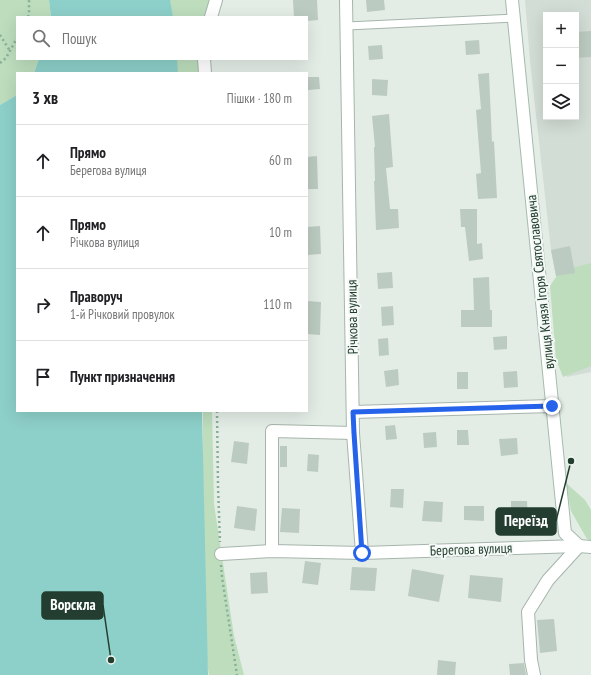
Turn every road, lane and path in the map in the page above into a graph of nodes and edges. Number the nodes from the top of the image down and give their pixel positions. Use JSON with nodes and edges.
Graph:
{"nodes":[{"id":1,"x":29,"y":0,"type":"edge"},
{"id":2,"x":216,"y":0,"type":"edge"},
{"id":3,"x":346,"y":0,"type":"edge"},
{"id":4,"x":512,"y":0,"type":"edge"},
{"id":5,"x":29,"y":16,"type":"edge"},
{"id":6,"x":211,"y":16,"type":"edge"},
{"id":7,"x":514,"y":18,"type":"junction"},
{"id":8,"x":347,"y":26,"type":"junction"},
{"id":9,"x":0,"y":36,"type":"edge"},
{"id":10,"x":16,"y":40,"type":"edge"},
{"id":11,"x":10,"y":51,"type":"junction"},
{"id":12,"x":204,"y":60,"type":"edge"},
{"id":13,"x":0,"y":63,"type":"edge"},
{"id":14,"x":205,"y":72,"type":"edge"},
{"id":15,"x":552,"y":406,"type":"junction"},
{"id":16,"x":353,"y":412,"type":"junction"},
{"id":17,"x":354,"y":433,"type":"junction"},
{"id":18,"x":585,"y":546,"type":"edge"},
{"id":19,"x":272,"y":551,"type":"junction"},
{"id":20,"x":362,"y":553,"type":"junction"},
{"id":21,"x":221,"y":554,"type":"dead end"},
{"id":22,"x":534,"y":675,"type":"edge"}],
"edges":[{"from":1,"to":5,"type":"path"},
{"from":2,"to":6,"type":"street"},
{"from":3,"to":8,"type":"street","name":"Річкова вулиця"},
{"from":4,"to":7,"type":"street","name":"вулиця Князя Ігоря Святославовича"},
{"from":7,"to":8,"type":"lane"},
{"from":7,"to":15,"type":"street","name":"вулиця Князя Ігоря Святославовича"},
{"from":8,"to":16,"type":"street","name":"Річкова вулиця"},
{"from":9,"to":11,"type":"path"},
{"from":10,"to":11,"type":"path"},
{"from":11,"to":13,"type":"path"},
{"from":12,"to":14,"type":"street"},
{"from":15,"to":16,"type":"street"},
{"from":15,"to":18,"type":"street","name":"вулиця Князя Ігоря Святославовича"},
{"from":16,"to":17,"type":"street","name":"Річкова вулиця"},
{"from":17,"to":19,"type":"street"},
{"from":17,"to":20,"type":"street"},
{"from":18,"to":20,"type":"street","name":"Берегова вулиця"},
{"from":18,"to":22,"type":"street"},
{"from":19,"to":20,"type":"street","name":"Берегова вулиця"},
{"from":19,"to":21,"type":"street","name":"Берегова вулиця"}]}
